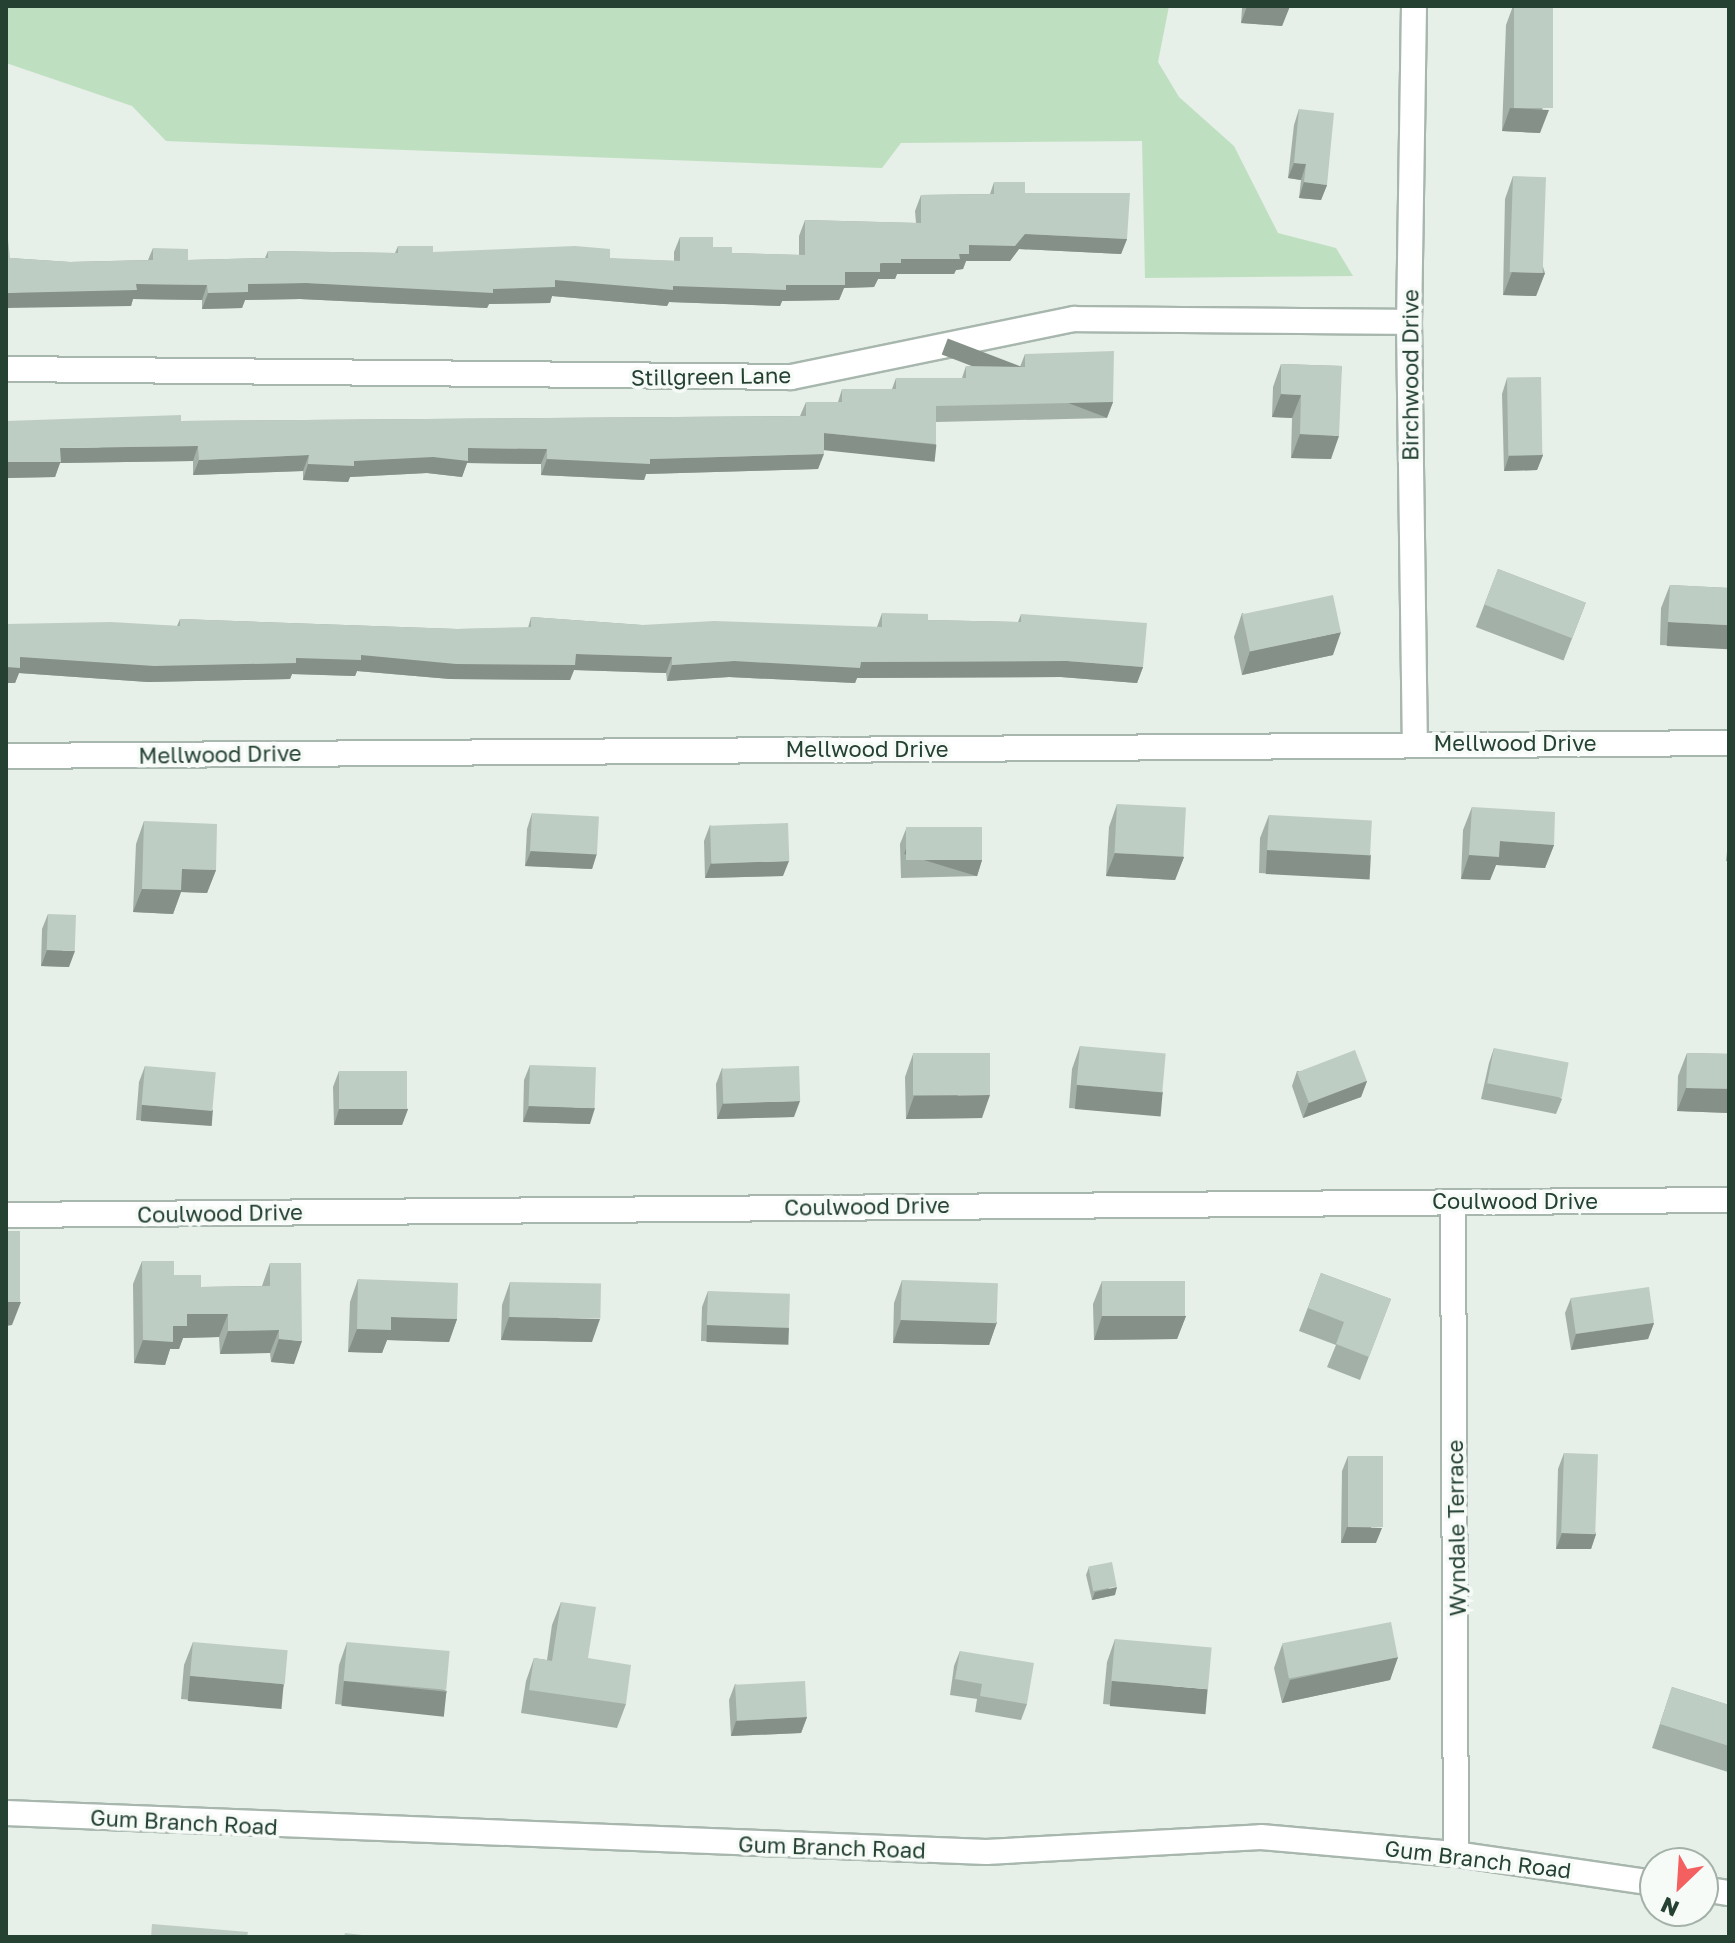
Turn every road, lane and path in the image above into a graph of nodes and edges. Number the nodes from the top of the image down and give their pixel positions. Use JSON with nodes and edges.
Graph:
{"nodes":[{"id":1,"x":1414,"y":6,"type":"edge"},
{"id":2,"x":1409,"y":322,"type":"junction"},
{"id":3,"x":6,"y":369,"type":"edge"},
{"id":4,"x":1415,"y":743,"type":"junction"},
{"id":5,"x":1729,"y":743,"type":"edge"},
{"id":6,"x":6,"y":756,"type":"edge"},
{"id":7,"x":1729,"y":1200,"type":"edge"},
{"id":8,"x":1453,"y":1202,"type":"junction"},
{"id":9,"x":6,"y":1215,"type":"edge"},
{"id":10,"x":6,"y":1813,"type":"edge"},
{"id":11,"x":1456,"y":1854,"type":"junction"},
{"id":12,"x":1639,"y":1881,"type":"edge"}],
"edges":[{"from":1,"to":2,"type":"street","name":"Birchwood Drive"},
{"from":2,"to":3,"type":"street","name":"Stillgreen Lane"},
{"from":2,"to":4,"type":"street","name":"Birchwood Drive"},
{"from":4,"to":5,"type":"street","name":"Mellwood Drive"},
{"from":4,"to":6,"type":"street","name":"Mellwood Drive"},
{"from":7,"to":8,"type":"street","name":"Coulwood Drive"},
{"from":8,"to":9,"type":"street","name":"Coulwood Drive"},
{"from":8,"to":11,"type":"street","name":"Wyndale Terrace"},
{"from":10,"to":11,"type":"street","name":"Gum Branch Road"},
{"from":11,"to":12,"type":"street","name":"Gum Branch Road"}]}
